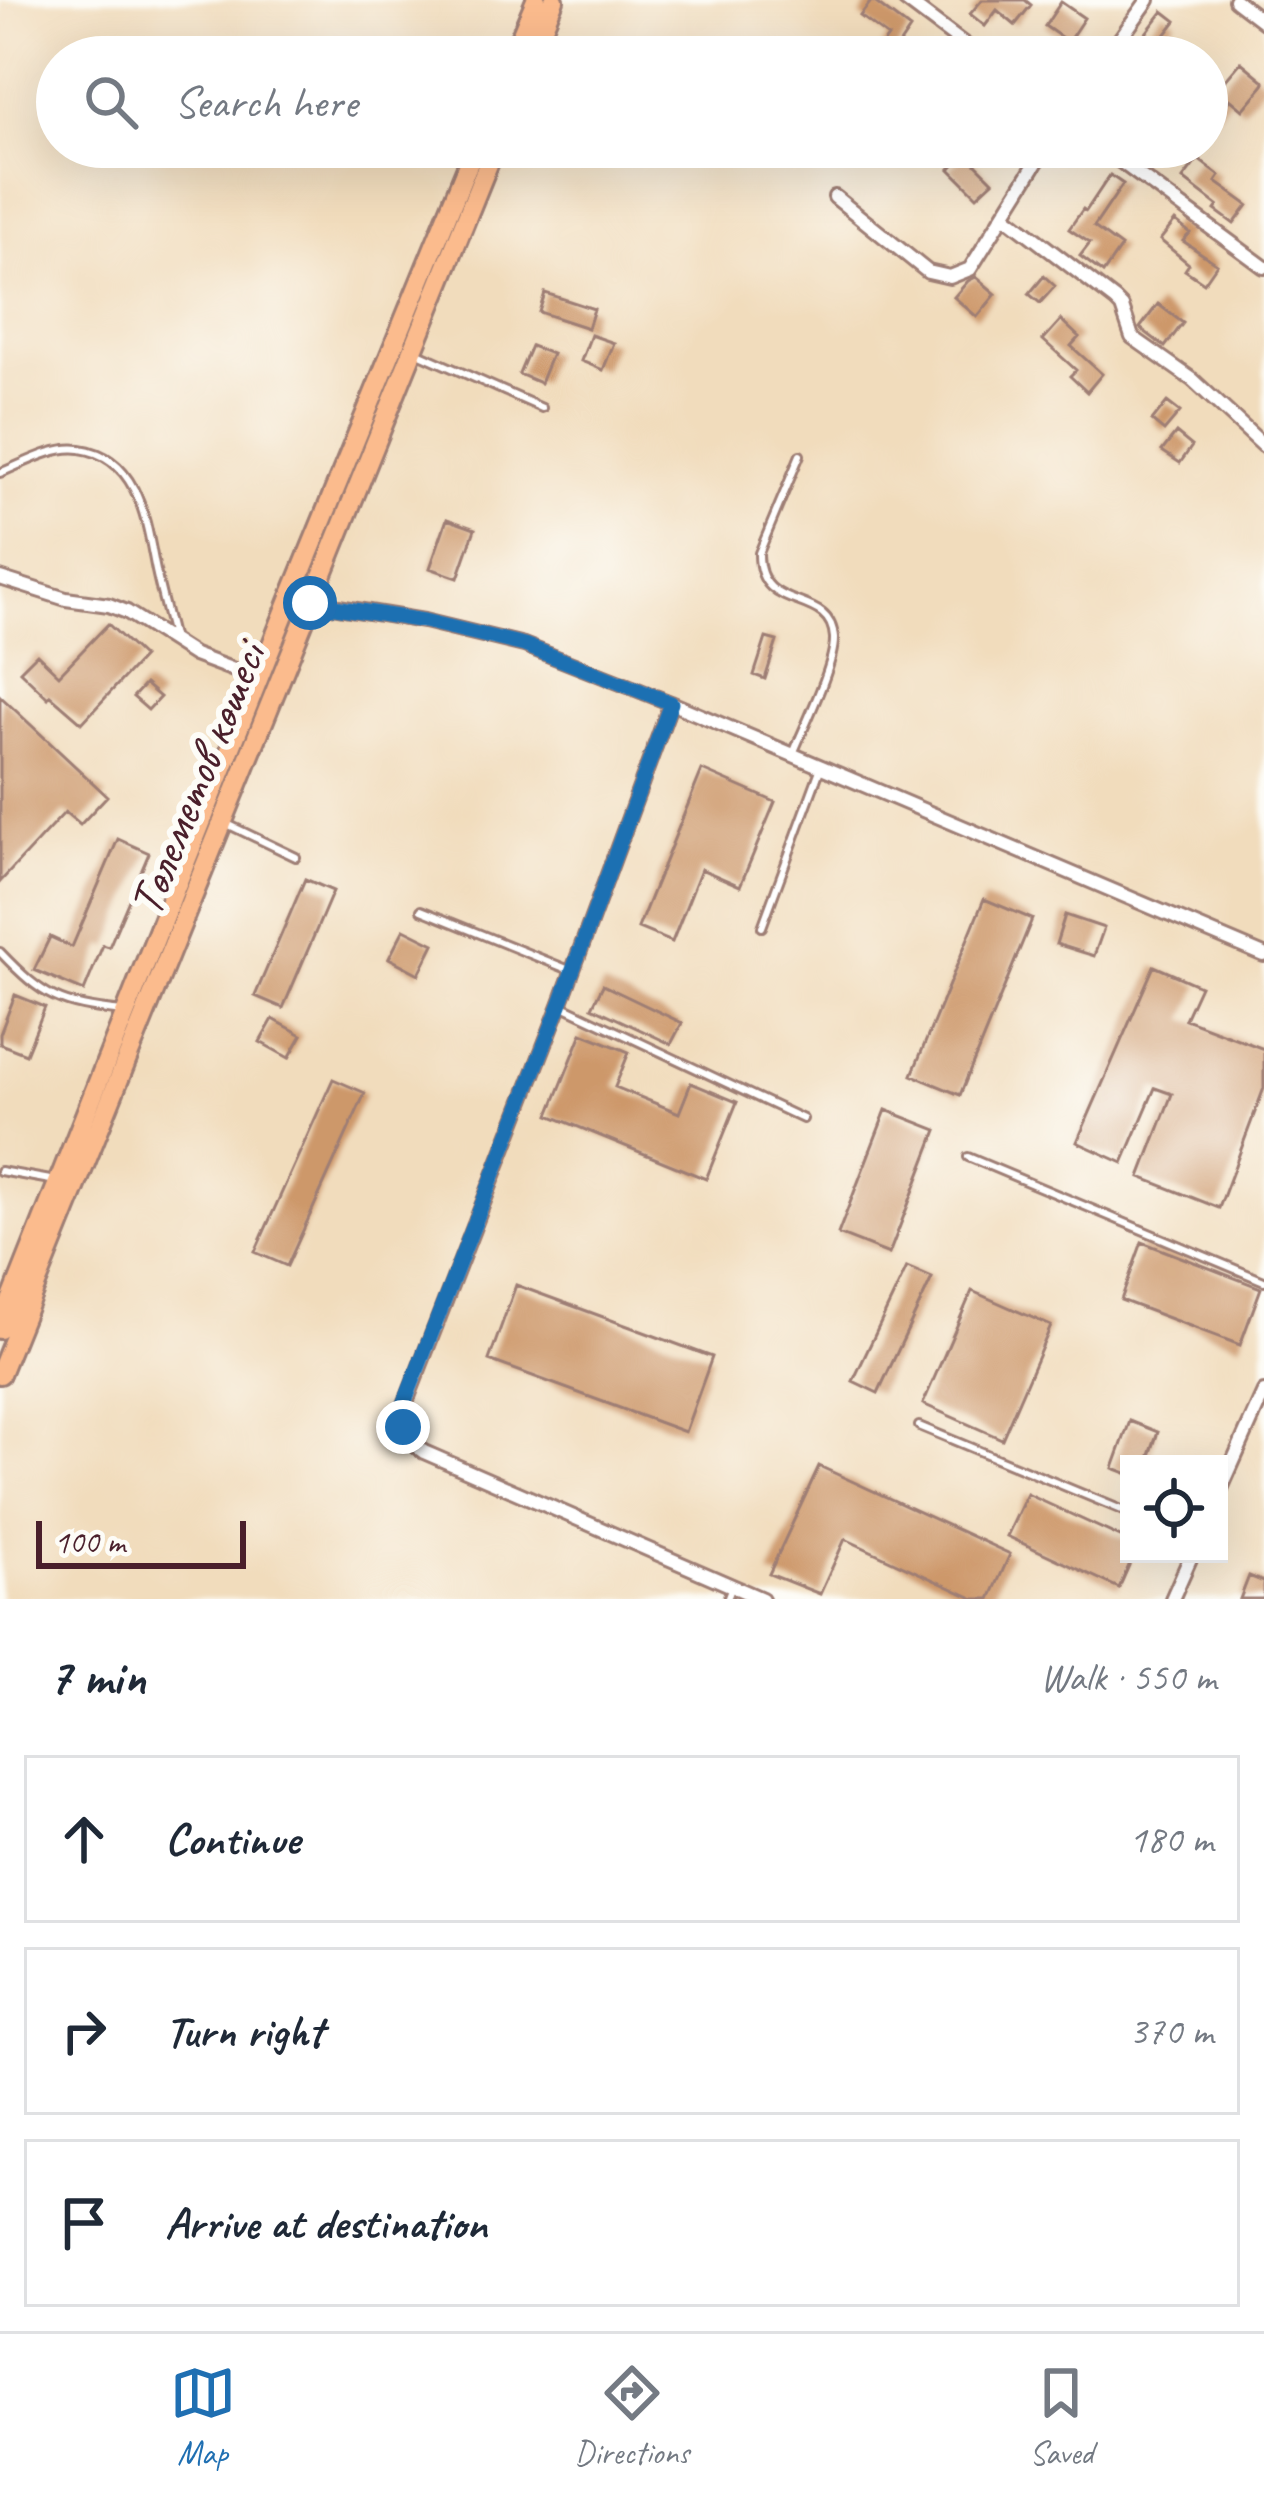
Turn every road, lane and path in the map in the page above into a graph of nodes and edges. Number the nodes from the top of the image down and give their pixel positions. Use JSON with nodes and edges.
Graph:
{"nodes":[{"id":1,"x":536,"y":0,"type":"edge"},
{"id":2,"x":554,"y":0,"type":"edge"},
{"id":3,"x":905,"y":0,"type":"edge"},
{"id":4,"x":1148,"y":0,"type":"edge"},
{"id":5,"x":1234,"y":0,"type":"edge"},
{"id":6,"x":1264,"y":22,"type":"edge"},
{"id":7,"x":521,"y":36,"type":"edge"},
{"id":8,"x":539,"y":36,"type":"edge"},
{"id":9,"x":953,"y":36,"type":"edge"},
{"id":10,"x":1122,"y":36,"type":"edge"},
{"id":11,"x":466,"y":168,"type":"edge"},
{"id":12,"x":486,"y":168,"type":"edge"},
{"id":13,"x":1033,"y":168,"type":"edge"},
{"id":14,"x":1130,"y":168,"type":"edge"},
{"id":15,"x":835,"y":197,"type":"dead end"},
{"id":16,"x":1004,"y":215,"type":"junction"},
{"id":17,"x":1264,"y":267,"type":"edge"},
{"id":18,"x":412,"y":351,"type":"junction"},
{"id":19,"x":542,"y":408,"type":"dead end"},
{"id":20,"x":1264,"y":446,"type":"edge"},
{"id":21,"x":800,"y":455,"type":"dead end"},
{"id":22,"x":0,"y":473,"type":"edge"},
{"id":23,"x":0,"y":578,"type":"edge"},
{"id":24,"x":290,"y":598,"type":"junction"},
{"id":25,"x":310,"y":603,"type":"junction"},
{"id":26,"x":173,"y":643,"type":"junction"},
{"id":27,"x":258,"y":679,"type":"junction"},
{"id":28,"x":671,"y":703,"type":"junction"},
{"id":29,"x":794,"y":754,"type":"junction"},
{"id":30,"x":822,"y":766,"type":"junction"},
{"id":31,"x":222,"y":822,"type":"junction"},
{"id":32,"x":296,"y":857,"type":"dead end"},
{"id":33,"x":421,"y":910,"type":"dead end"},
{"id":34,"x":762,"y":927,"type":"dead end"},
{"id":35,"x":0,"y":952,"type":"edge"},
{"id":36,"x":1264,"y":955,"type":"edge"},
{"id":37,"x":572,"y":970,"type":"junction"},
{"id":38,"x":560,"y":1005,"type":"junction"},
{"id":39,"x":127,"y":1012,"type":"junction"},
{"id":40,"x":803,"y":1119,"type":"dead end"},
{"id":41,"x":968,"y":1156,"type":"dead end"},
{"id":42,"x":0,"y":1172,"type":"edge"},
{"id":43,"x":60,"y":1181,"type":"junction"},
{"id":44,"x":1264,"y":1281,"type":"edge"},
{"id":45,"x":0,"y":1329,"type":"edge"},
{"id":46,"x":0,"y":1374,"type":"edge"},
{"id":47,"x":1264,"y":1393,"type":"edge"},
{"id":48,"x":920,"y":1426,"type":"dead end"},
{"id":49,"x":1228,"y":1473,"type":"edge"},
{"id":50,"x":1120,"y":1509,"type":"edge"},
{"id":51,"x":1188,"y":1563,"type":"edge"},
{"id":52,"x":729,"y":1593,"type":"edge"},
{"id":53,"x":762,"y":1599,"type":"edge"},
{"id":54,"x":1172,"y":1599,"type":"edge"}],
"edges":[{"from":1,"to":7,"type":"main road"},
{"from":2,"to":8,"type":"main road"},
{"from":3,"to":9,"type":"street"},
{"from":4,"to":10,"type":"street"},
{"from":5,"to":6,"type":"street"},
{"from":11,"to":24,"type":"main road","name":"Төлеметов көшесі"},
{"from":12,"to":18,"type":"main road","name":"Төлеметов көшесі"},
{"from":13,"to":16,"type":"street"},
{"from":14,"to":17,"type":"street"},
{"from":15,"to":16,"type":"street"},
{"from":16,"to":20,"type":"street"},
{"from":18,"to":19,"type":"lane"},
{"from":18,"to":25,"type":"main road","name":"Төлеметов көшесі"},
{"from":21,"to":29,"type":"lane"},
{"from":22,"to":26,"type":"lane"},
{"from":23,"to":26,"type":"street"},
{"from":24,"to":25,"type":"street"},
{"from":24,"to":27,"type":"main road","name":"Төлеметов көшесі"},
{"from":25,"to":28,"type":"street"},
{"from":25,"to":31,"type":"main road","name":"Төлеметов көшесі"},
{"from":26,"to":27,"type":"street"},
{"from":27,"to":39,"type":"main road","name":"Төлеметов көшесі"},
{"from":28,"to":29,"type":"street"},
{"from":28,"to":37,"type":"street"},
{"from":29,"to":30,"type":"street"},
{"from":30,"to":34,"type":"lane"},
{"from":30,"to":36,"type":"street"},
{"from":31,"to":32,"type":"lane"},
{"from":31,"to":46,"type":"main road","name":"Төлеметов көшесі"},
{"from":33,"to":37,"type":"lane"},
{"from":35,"to":39,"type":"lane"},
{"from":37,"to":38,"type":"street"},
{"from":38,"to":40,"type":"lane"},
{"from":38,"to":52,"type":"street"},
{"from":39,"to":43,"type":"main road","name":"Төлеметов көшесі"},
{"from":41,"to":44,"type":"lane"},
{"from":42,"to":43,"type":"lane"},
{"from":43,"to":45,"type":"main road","name":"Төлеметов көшесі"},
{"from":47,"to":49,"type":"street"},
{"from":48,"to":50,"type":"lane"},
{"from":51,"to":54,"type":"street"},
{"from":52,"to":53,"type":"street"}]}
